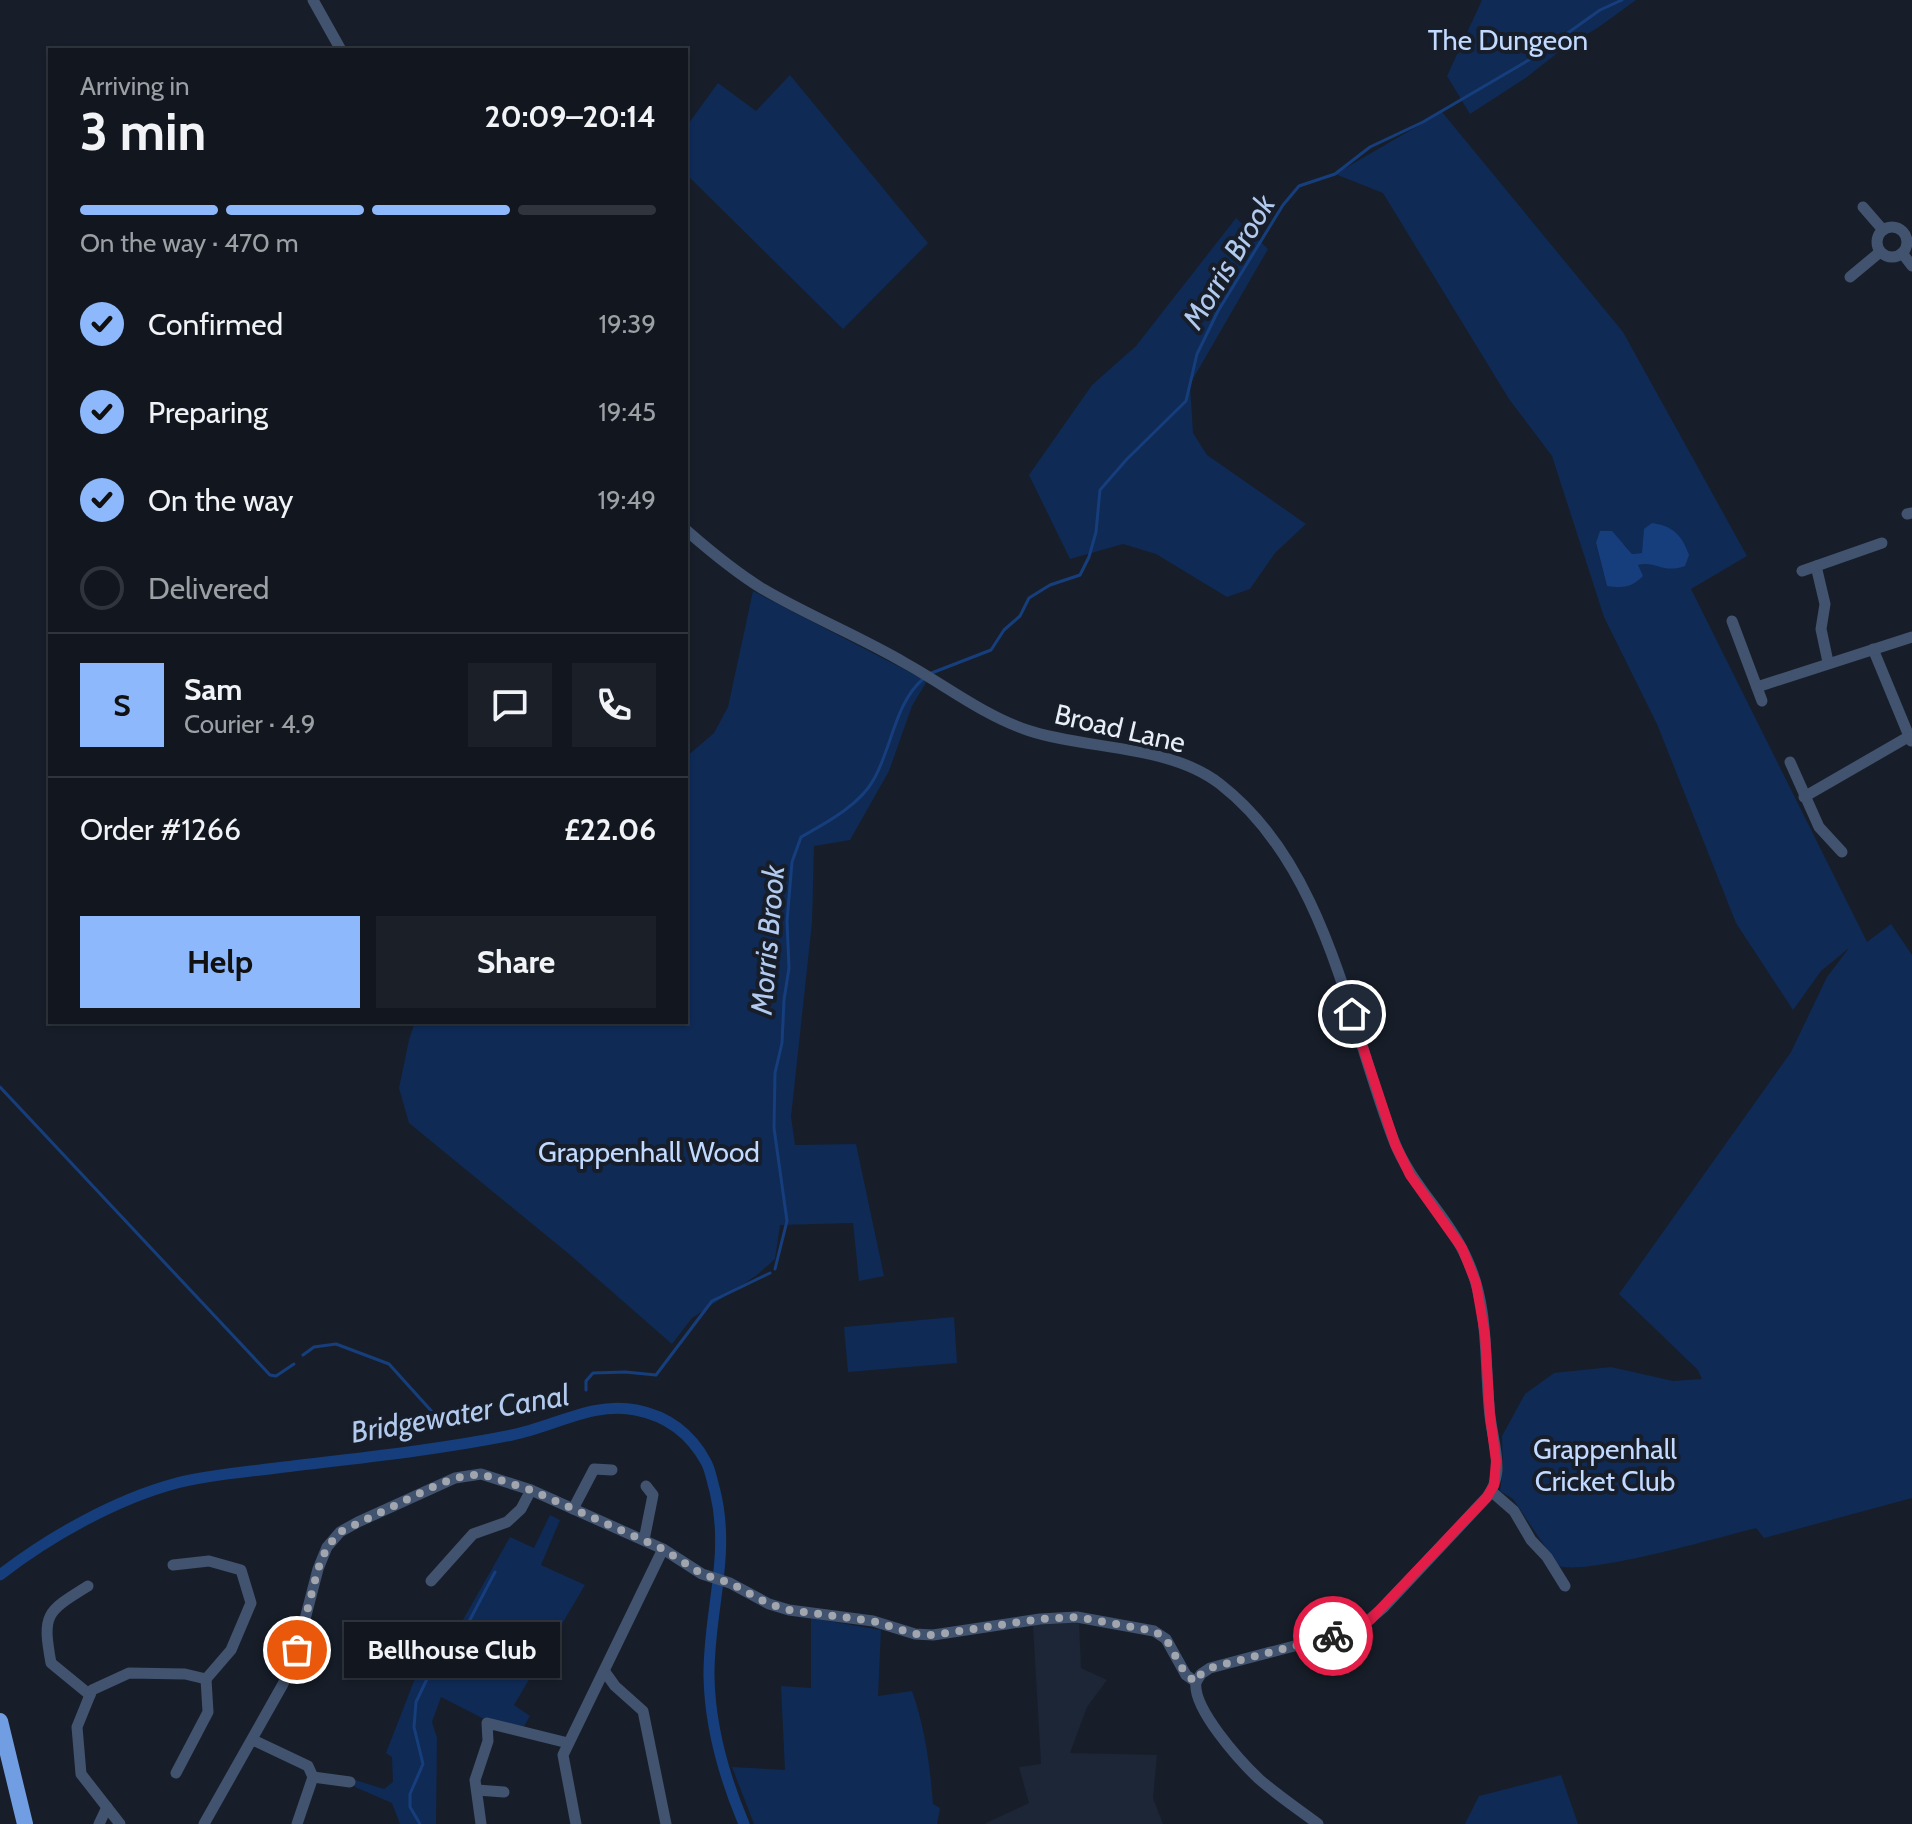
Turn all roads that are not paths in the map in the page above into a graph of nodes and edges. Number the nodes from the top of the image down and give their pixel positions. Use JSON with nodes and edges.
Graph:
{"nodes":[{"id":1,"x":313,"y":0,"type":"edge"},
{"id":2,"x":340,"y":48,"type":"edge"},
{"id":3,"x":1863,"y":207,"type":"dead end"},
{"id":4,"x":1908,"y":229,"type":"edge"},
{"id":5,"x":1883,"y":230,"type":"junction"},
{"id":6,"x":1880,"y":252,"type":"junction"},
{"id":7,"x":1902,"y":253,"type":"junction"},
{"id":8,"x":1912,"y":266,"type":"edge"},
{"id":9,"x":1850,"y":277,"type":"dead end"},
{"id":10,"x":688,"y":532,"type":"edge"},
{"id":11,"x":1882,"y":543,"type":"dead end"},
{"id":12,"x":1816,"y":566,"type":"junction"},
{"id":13,"x":1802,"y":571,"type":"dead end"},
{"id":14,"x":1732,"y":621,"type":"dead end"},
{"id":15,"x":1912,"y":637,"type":"edge"},
{"id":16,"x":1873,"y":649,"type":"junction"},
{"id":17,"x":1828,"y":662,"type":"junction"},
{"id":18,"x":1757,"y":687,"type":"junction"},
{"id":19,"x":1762,"y":701,"type":"dead end"},
{"id":20,"x":1910,"y":740,"type":"edge"},
{"id":21,"x":1790,"y":762,"type":"dead end"},
{"id":22,"x":1804,"y":797,"type":"junction"},
{"id":23,"x":1842,"y":852,"type":"dead end"},
{"id":24,"x":612,"y":1470,"type":"dead end"},
{"id":25,"x":646,"y":1486,"type":"dead end"},
{"id":26,"x":531,"y":1490,"type":"junction"},
{"id":27,"x":1491,"y":1491,"type":"junction"},
{"id":28,"x":573,"y":1509,"type":"junction"},
{"id":29,"x":644,"y":1540,"type":"junction"},
{"id":30,"x":663,"y":1549,"type":"junction"},
{"id":31,"x":173,"y":1565,"type":"dead end"},
{"id":32,"x":431,"y":1581,"type":"dead end"},
{"id":33,"x":88,"y":1586,"type":"dead end"},
{"id":34,"x":1565,"y":1586,"type":"dead end"},
{"id":35,"x":605,"y":1672,"type":"junction"},
{"id":36,"x":206,"y":1679,"type":"junction"},
{"id":37,"x":1196,"y":1682,"type":"junction"},
{"id":38,"x":90,"y":1695,"type":"junction"},
{"id":39,"x":0,"y":1721,"type":"edge"},
{"id":40,"x":253,"y":1740,"type":"junction"},
{"id":41,"x":568,"y":1743,"type":"junction"},
{"id":42,"x":176,"y":1773,"type":"dead end"},
{"id":43,"x":313,"y":1777,"type":"junction"},
{"id":44,"x":350,"y":1782,"type":"dead end"},
{"id":45,"x":477,"y":1790,"type":"junction"},
{"id":46,"x":504,"y":1792,"type":"dead end"},
{"id":47,"x":107,"y":1807,"type":"junction"},
{"id":48,"x":25,"y":1824,"type":"edge"},
{"id":49,"x":99,"y":1824,"type":"edge"},
{"id":50,"x":120,"y":1824,"type":"edge"},
{"id":51,"x":204,"y":1824,"type":"edge"},
{"id":52,"x":297,"y":1824,"type":"edge"},
{"id":53,"x":481,"y":1824,"type":"edge"},
{"id":54,"x":576,"y":1824,"type":"edge"},
{"id":55,"x":666,"y":1824,"type":"edge"},
{"id":56,"x":1318,"y":1824,"type":"edge"}],
"edges":[{"from":1,"to":2,"type":"street"},
{"from":3,"to":5,"type":"street"},
{"from":4,"to":5,"type":"street"},
{"from":4,"to":7,"type":"street"},
{"from":5,"to":6,"type":"street"},
{"from":6,"to":7,"type":"street"},
{"from":6,"to":9,"type":"street"},
{"from":7,"to":8,"type":"street"},
{"from":10,"to":27,"type":"street","name":"Broad Lane"},
{"from":11,"to":12,"type":"street"},
{"from":12,"to":13,"type":"street"},
{"from":12,"to":17,"type":"street"},
{"from":14,"to":18,"type":"street"},
{"from":15,"to":16,"type":"street"},
{"from":16,"to":17,"type":"street"},
{"from":16,"to":20,"type":"street"},
{"from":17,"to":18,"type":"street"},
{"from":18,"to":19,"type":"street"},
{"from":20,"to":22,"type":"street"},
{"from":21,"to":22,"type":"street"},
{"from":22,"to":23,"type":"street"},
{"from":24,"to":28,"type":"street"},
{"from":25,"to":29,"type":"street"},
{"from":26,"to":28,"type":"street"},
{"from":26,"to":32,"type":"street"},
{"from":26,"to":40,"type":"street"},
{"from":27,"to":34,"type":"street"},
{"from":27,"to":37,"type":"street"},
{"from":28,"to":29,"type":"street"},
{"from":29,"to":30,"type":"street"},
{"from":30,"to":35,"type":"street"},
{"from":30,"to":37,"type":"street"},
{"from":31,"to":36,"type":"street"},
{"from":33,"to":38,"type":"street"},
{"from":35,"to":41,"type":"street"},
{"from":35,"to":55,"type":"street"},
{"from":36,"to":38,"type":"street"},
{"from":36,"to":42,"type":"street"},
{"from":37,"to":56,"type":"street"},
{"from":38,"to":47,"type":"street"},
{"from":39,"to":48,"type":"highway"},
{"from":40,"to":43,"type":"street"},
{"from":40,"to":51,"type":"street"},
{"from":41,"to":45,"type":"street"},
{"from":41,"to":54,"type":"street"},
{"from":43,"to":44,"type":"street"},
{"from":43,"to":52,"type":"street"},
{"from":45,"to":46,"type":"street"},
{"from":45,"to":53,"type":"street"},
{"from":47,"to":49,"type":"street"},
{"from":47,"to":50,"type":"street"}]}
